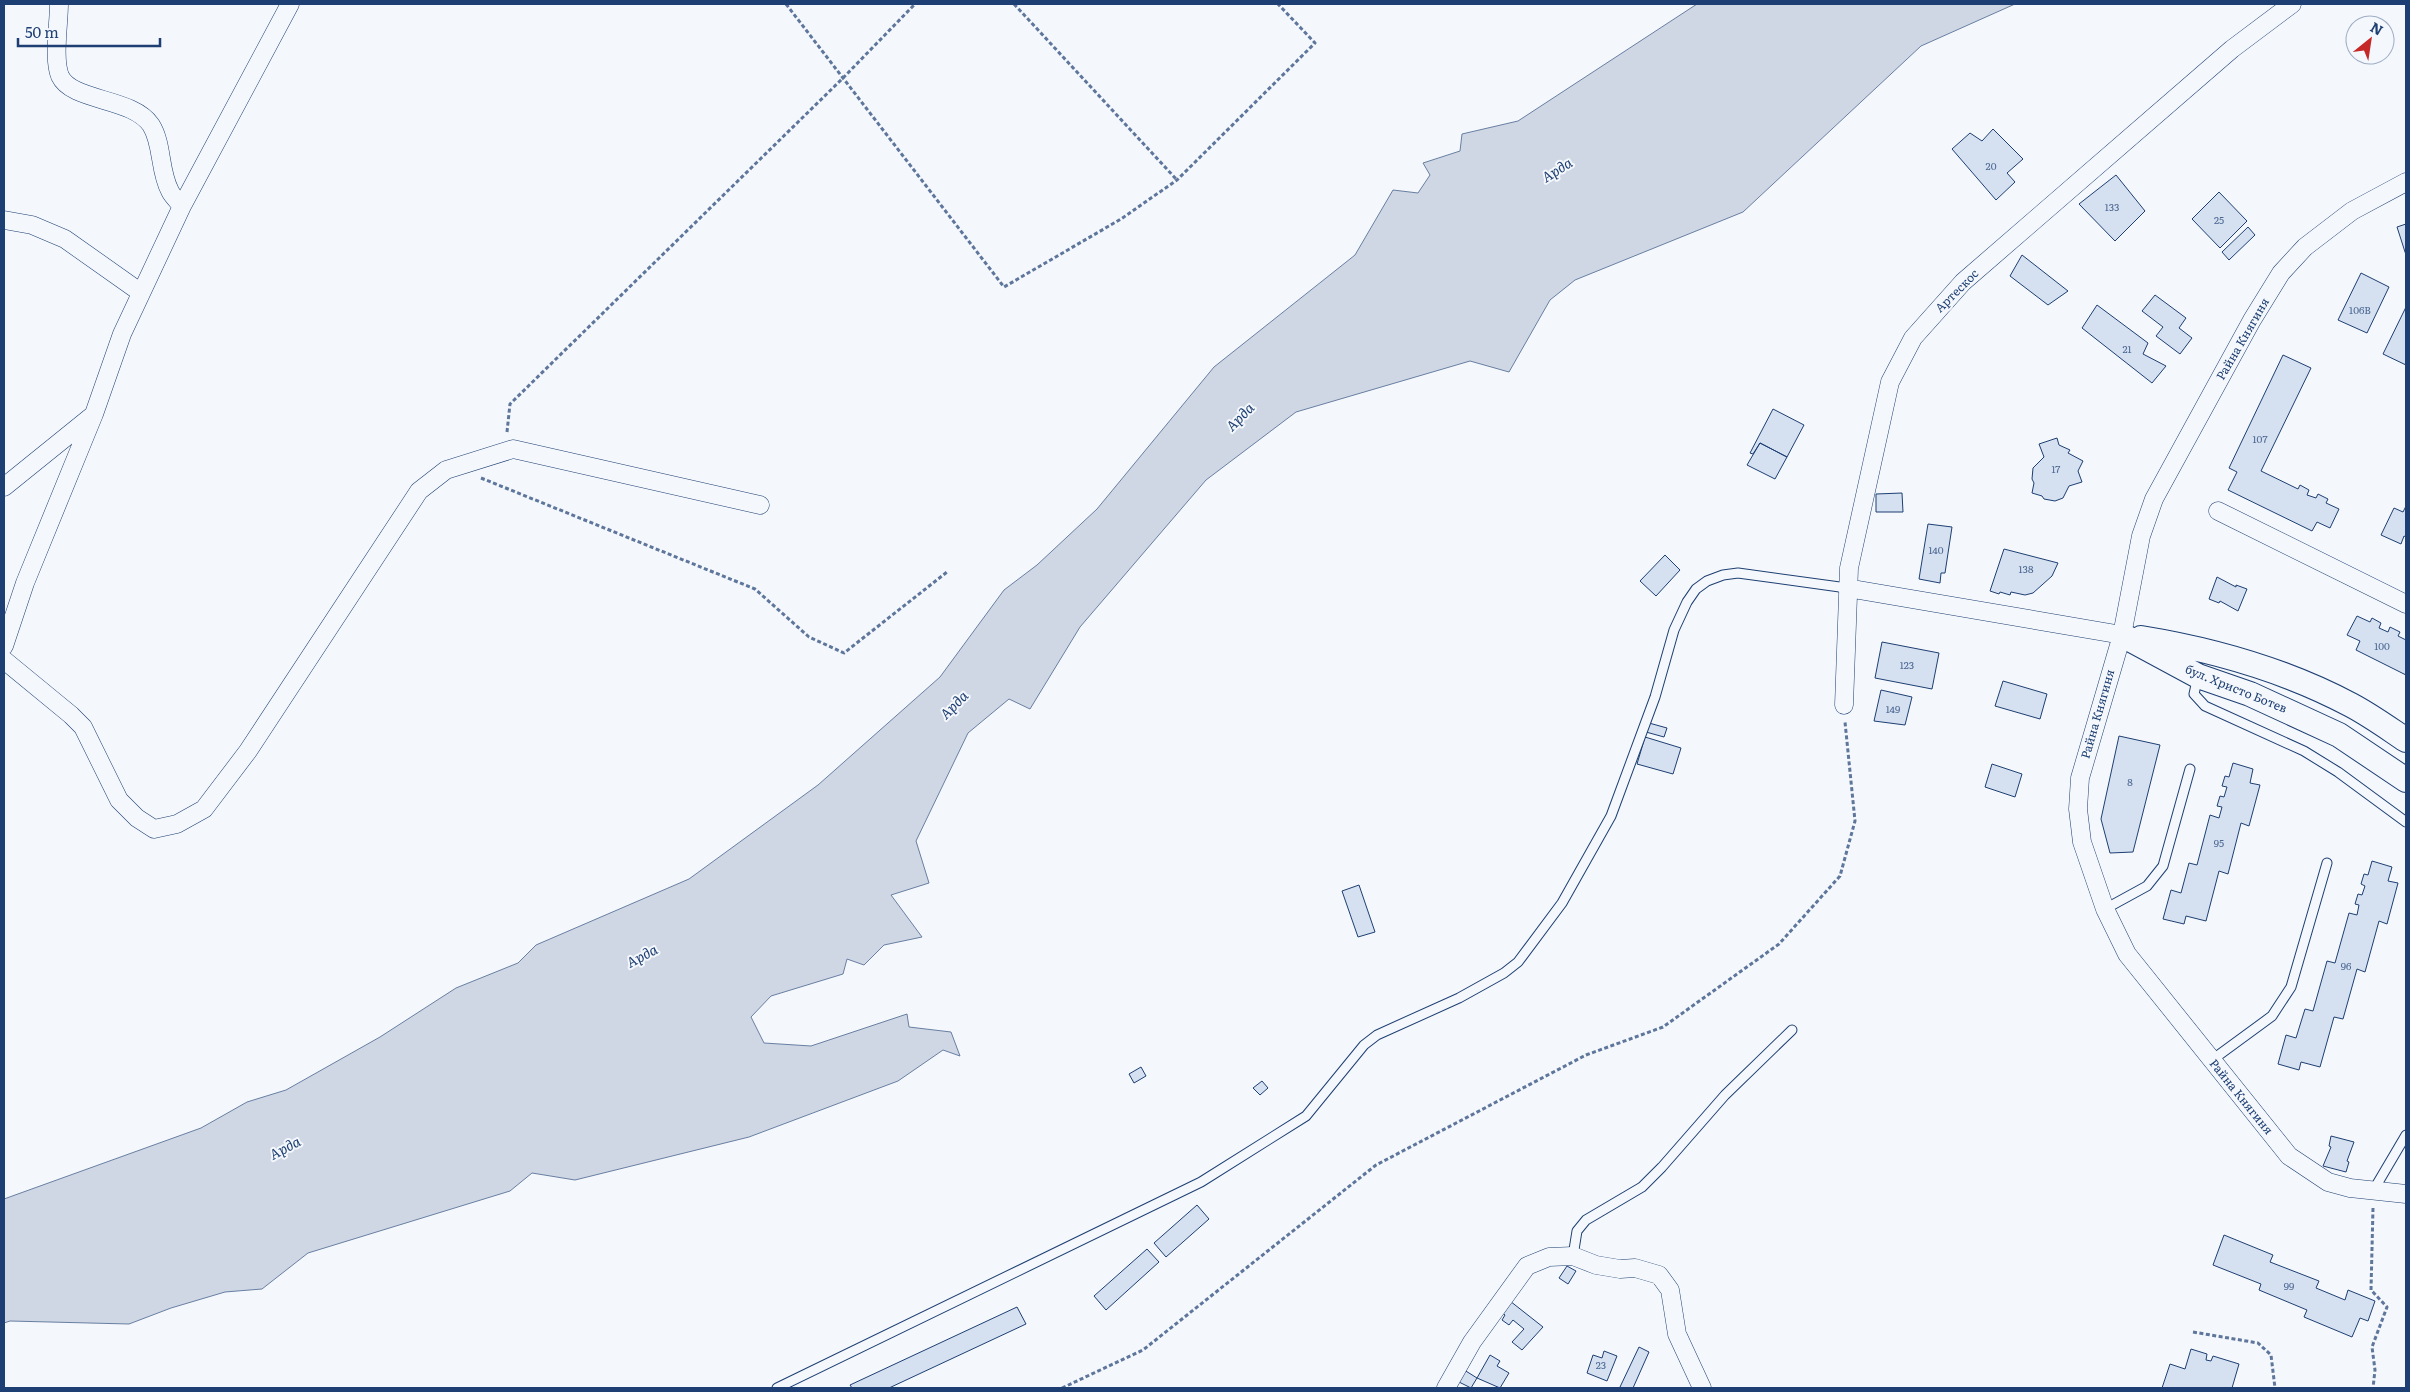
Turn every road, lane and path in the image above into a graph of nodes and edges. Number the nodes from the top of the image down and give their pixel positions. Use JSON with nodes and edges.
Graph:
{"nodes":[{"id":1,"x":59,"y":4,"type":"edge"},
{"id":2,"x":290,"y":4,"type":"edge"},
{"id":3,"x":786,"y":4,"type":"edge"},
{"id":4,"x":915,"y":4,"type":"edge"},
{"id":5,"x":1014,"y":4,"type":"edge"},
{"id":6,"x":1278,"y":4,"type":"edge"},
{"id":7,"x":2292,"y":4,"type":"edge"},
{"id":8,"x":843,"y":78,"type":"junction"},
{"id":9,"x":1177,"y":180,"type":"junction"},
{"id":10,"x":2406,"y":182,"type":"edge"},
{"id":11,"x":182,"y":206,"type":"junction"},
{"id":12,"x":4,"y":220,"type":"edge"},
{"id":13,"x":140,"y":292,"type":"junction"},
{"id":14,"x":94,"y":414,"type":"junction"},
{"id":15,"x":513,"y":449,"type":"junction"},
{"id":16,"x":454,"y":468,"type":"junction"},
{"id":17,"x":4,"y":487,"type":"edge"},
{"id":18,"x":760,"y":505,"type":"dead end"},
{"id":19,"x":2218,"y":511,"type":"dead end"},
{"id":20,"x":947,"y":572,"type":"dead end"},
{"id":21,"x":1847,"y":588,"type":"junction"},
{"id":22,"x":2406,"y":604,"type":"edge"},
{"id":23,"x":2122,"y":635,"type":"junction"},
{"id":24,"x":4,"y":646,"type":"edge"},
{"id":25,"x":4,"y":660,"type":"edge"},
{"id":26,"x":2198,"y":676,"type":"junction"},
{"id":27,"x":1844,"y":705,"type":"joint"},
{"id":28,"x":2406,"y":740,"type":"edge"},
{"id":29,"x":2190,"y":768,"type":"dead end"},
{"id":30,"x":2406,"y":780,"type":"edge"},
{"id":31,"x":2406,"y":822,"type":"edge"},
{"id":32,"x":2327,"y":863,"type":"dead end"},
{"id":33,"x":2105,"y":909,"type":"junction"},
{"id":34,"x":1792,"y":1030,"type":"dead end"},
{"id":35,"x":2212,"y":1060,"type":"junction"},
{"id":36,"x":2406,"y":1136,"type":"edge"},
{"id":37,"x":2373,"y":1192,"type":"junction"},
{"id":38,"x":2406,"y":1194,"type":"edge"},
{"id":39,"x":1573,"y":1256,"type":"junction"},
{"id":40,"x":2193,"y":1332,"type":"dead end"},
{"id":41,"x":777,"y":1388,"type":"edge"},
{"id":42,"x":1062,"y":1388,"type":"edge"},
{"id":43,"x":1446,"y":1388,"type":"edge"},
{"id":44,"x":1702,"y":1388,"type":"edge"},
{"id":45,"x":2275,"y":1388,"type":"edge"},
{"id":46,"x":2373,"y":1388,"type":"edge"}],
"edges":[{"from":1,"to":11,"type":"street"},
{"from":2,"to":11,"type":"street"},
{"from":3,"to":8,"type":"path"},
{"from":4,"to":8,"type":"path"},
{"from":5,"to":9,"type":"path"},
{"from":6,"to":9,"type":"path"},
{"from":7,"to":21,"type":"street","name":"Артескос"},
{"from":8,"to":9,"type":"path"},
{"from":8,"to":15,"type":"path"},
{"from":10,"to":23,"type":"street","name":"Райна Княгиня"},
{"from":11,"to":13,"type":"street"},
{"from":12,"to":13,"type":"street"},
{"from":13,"to":14,"type":"street"},
{"from":14,"to":17,"type":"street"},
{"from":14,"to":24,"type":"street"},
{"from":15,"to":16,"type":"street"},
{"from":15,"to":18,"type":"street"},
{"from":16,"to":20,"type":"path"},
{"from":16,"to":25,"type":"street"},
{"from":19,"to":22,"type":"street"},
{"from":21,"to":23,"type":"street"},
{"from":21,"to":27,"type":"street","name":"Артескос"},
{"from":21,"to":41,"type":"lane"},
{"from":23,"to":26,"type":"main road","name":"бул. Христо Ботев"},
{"from":23,"to":28,"type":"main road","name":"бул. Христо Ботев"},
{"from":23,"to":33,"type":"street","name":"Райна Княгиня"},
{"from":26,"to":30,"type":"main road","name":"бул. Христо Ботев"},
{"from":26,"to":31,"type":"lane"},
{"from":27,"to":42,"type":"path"},
{"from":29,"to":33,"type":"lane"},
{"from":32,"to":35,"type":"lane"},
{"from":33,"to":35,"type":"street","name":"Райна Княгиня"},
{"from":34,"to":39,"type":"lane"},
{"from":35,"to":37,"type":"street","name":"Райна Княгиня"},
{"from":36,"to":37,"type":"lane"},
{"from":37,"to":38,"type":"street","name":"Райна Княгиня"},
{"from":37,"to":46,"type":"path"},
{"from":39,"to":43,"type":"street"},
{"from":39,"to":44,"type":"street"},
{"from":40,"to":45,"type":"path"}]}
